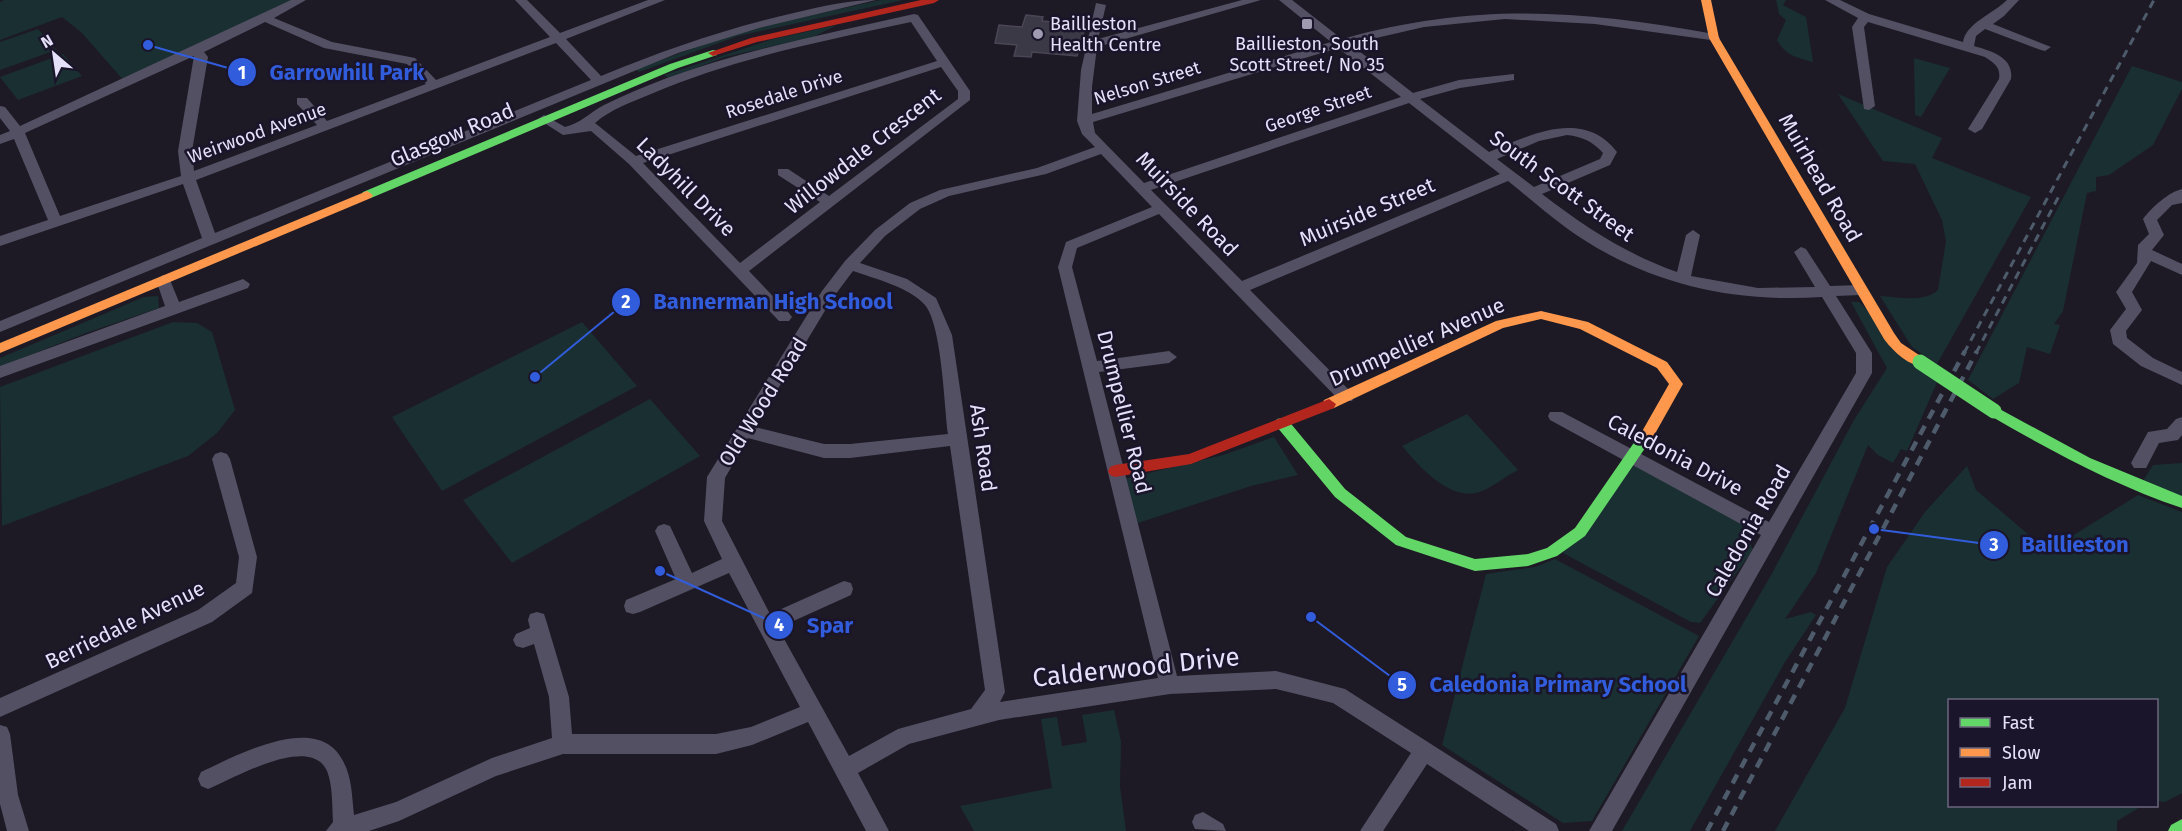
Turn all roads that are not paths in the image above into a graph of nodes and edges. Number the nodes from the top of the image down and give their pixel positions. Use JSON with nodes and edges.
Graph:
{"nodes":[{"id":1,"x":300,"y":0,"type":"edge"},
{"id":2,"x":521,"y":0,"type":"edge"},
{"id":3,"x":657,"y":0,"type":"edge"},
{"id":4,"x":795,"y":0,"type":"edge"},
{"id":5,"x":870,"y":0,"type":"edge"},
{"id":6,"x":934,"y":0,"type":"edge"},
{"id":7,"x":1255,"y":0,"type":"edge"},
{"id":8,"x":1285,"y":0,"type":"edge"},
{"id":9,"x":1530,"y":0,"type":"edge"},
{"id":10,"x":1706,"y":0,"type":"edge"},
{"id":11,"x":1831,"y":0,"type":"edge"},
{"id":12,"x":2013,"y":0,"type":"edge"},
{"id":13,"x":1100,"y":5,"type":"dead end"},
{"id":14,"x":806,"y":13,"type":"junction"},
{"id":15,"x":1537,"y":15,"type":"junction"},
{"id":16,"x":1866,"y":17,"type":"junction"},
{"id":17,"x":265,"y":18,"type":"junction"},
{"id":18,"x":1982,"y":24,"type":"junction"},
{"id":19,"x":556,"y":37,"type":"junction"},
{"id":20,"x":1714,"y":38,"type":"junction"},
{"id":21,"x":1340,"y":43,"type":"junction"},
{"id":22,"x":1091,"y":45,"type":"junction"},
{"id":23,"x":1968,"y":46,"type":"junction"},
{"id":24,"x":2045,"y":47,"type":"dead end"},
{"id":25,"x":196,"y":51,"type":"junction"},
{"id":26,"x":945,"y":62,"type":"junction"},
{"id":27,"x":622,"y":71,"type":"junction"},
{"id":28,"x":1510,"y":77,"type":"dead end"},
{"id":29,"x":598,"y":80,"type":"junction"},
{"id":30,"x":635,"y":82,"type":"junction"},
{"id":31,"x":435,"y":86,"type":"junction"},
{"id":32,"x":577,"y":90,"type":"junction"},
{"id":33,"x":1410,"y":98,"type":"junction"},
{"id":34,"x":589,"y":100,"type":"junction"},
{"id":35,"x":302,"y":101,"type":"dead end"},
{"id":36,"x":1869,"y":106,"type":"dead end"},
{"id":37,"x":0,"y":110,"type":"edge"},
{"id":38,"x":544,"y":119,"type":"junction"},
{"id":39,"x":1084,"y":121,"type":"junction"},
{"id":40,"x":585,"y":126,"type":"junction"},
{"id":41,"x":326,"y":128,"type":"junction"},
{"id":42,"x":1975,"y":129,"type":"dead end"},
{"id":43,"x":18,"y":132,"type":"junction"},
{"id":44,"x":0,"y":140,"type":"edge"},
{"id":45,"x":1103,"y":149,"type":"junction"},
{"id":46,"x":1487,"y":158,"type":"junction"},
{"id":47,"x":634,"y":161,"type":"junction"},
{"id":48,"x":783,"y":172,"type":"dead end"},
{"id":49,"x":1510,"y":176,"type":"junction"},
{"id":50,"x":188,"y":178,"type":"junction"},
{"id":51,"x":1142,"y":188,"type":"junction"},
{"id":52,"x":1532,"y":193,"type":"junction"},
{"id":53,"x":2180,"y":199,"type":"edge"},
{"id":54,"x":831,"y":203,"type":"junction"},
{"id":55,"x":1162,"y":208,"type":"junction"},
{"id":56,"x":56,"y":223,"type":"junction"},
{"id":57,"x":1693,"y":235,"type":"dead end"},
{"id":58,"x":210,"y":240,"type":"junction"},
{"id":59,"x":0,"y":241,"type":"edge"},
{"id":60,"x":1801,"y":252,"type":"dead end"},
{"id":61,"x":2144,"y":252,"type":"junction"},
{"id":62,"x":850,"y":265,"type":"junction"},
{"id":63,"x":2182,"y":270,"type":"edge"},
{"id":64,"x":740,"y":272,"type":"junction"},
{"id":65,"x":163,"y":280,"type":"junction"},
{"id":66,"x":1683,"y":280,"type":"junction"},
{"id":67,"x":243,"y":284,"type":"dead end"},
{"id":68,"x":1240,"y":288,"type":"junction"},
{"id":69,"x":1860,"y":290,"type":"junction"},
{"id":70,"x":1826,"y":291,"type":"junction"},
{"id":71,"x":174,"y":310,"type":"junction"},
{"id":72,"x":784,"y":317,"type":"dead end"},
{"id":73,"x":0,"y":327,"type":"edge"},
{"id":74,"x":0,"y":348,"type":"edge"},
{"id":75,"x":1169,"y":357,"type":"dead end"},
{"id":76,"x":1090,"y":368,"type":"junction"},
{"id":77,"x":0,"y":372,"type":"edge"},
{"id":78,"x":2182,"y":378,"type":"edge"},
{"id":79,"x":1346,"y":397,"type":"junction"},
{"id":80,"x":1556,"y":416,"type":"dead end"},
{"id":81,"x":1282,"y":423,"type":"junction"},
{"id":82,"x":2182,"y":423,"type":"edge"},
{"id":83,"x":744,"y":431,"type":"junction"},
{"id":84,"x":957,"y":439,"type":"junction"},
{"id":85,"x":1634,"y":458,"type":"junction"},
{"id":86,"x":220,"y":459,"type":"dead end"},
{"id":87,"x":2140,"y":463,"type":"dead end"},
{"id":88,"x":1116,"y":471,"type":"junction"},
{"id":89,"x":2182,"y":502,"type":"edge"},
{"id":90,"x":664,"y":531,"type":"dead end"},
{"id":91,"x":1773,"y":533,"type":"junction"},
{"id":92,"x":733,"y":563,"type":"junction"},
{"id":93,"x":687,"y":583,"type":"junction"},
{"id":94,"x":843,"y":589,"type":"dead end"},
{"id":95,"x":633,"y":606,"type":"dead end"},
{"id":96,"x":766,"y":624,"type":"junction"},
{"id":97,"x":533,"y":631,"type":"dead end"},
{"id":98,"x":1170,"y":685,"type":"junction"},
{"id":99,"x":995,"y":692,"type":"junction"},
{"id":100,"x":0,"y":708,"type":"edge"},
{"id":101,"x":1019,"y":708,"type":"junction"},
{"id":102,"x":812,"y":711,"type":"junction"},
{"id":103,"x":977,"y":717,"type":"junction"},
{"id":104,"x":0,"y":734,"type":"edge"},
{"id":105,"x":562,"y":744,"type":"junction"},
{"id":106,"x":1424,"y":751,"type":"junction"},
{"id":107,"x":844,"y":770,"type":"junction"},
{"id":108,"x":208,"y":779,"type":"dead end"},
{"id":109,"x":2182,"y":828,"type":"edge"},
{"id":110,"x":341,"y":830,"type":"edge"},
{"id":111,"x":18,"y":831,"type":"edge"},
{"id":112,"x":879,"y":831,"type":"edge"},
{"id":113,"x":1371,"y":831,"type":"edge"},
{"id":114,"x":1548,"y":831,"type":"edge"},
{"id":115,"x":1600,"y":831,"type":"edge"},
{"id":116,"x":2177,"y":831,"type":"edge"}],
"edges":[{"from":1,"to":17,"type":"street"},
{"from":2,"to":19,"type":"street"},
{"from":3,"to":19,"type":"street","name":"Weirwood Avenue"},
{"from":4,"to":14,"type":"street"},
{"from":5,"to":14,"type":"street","name":"Glasgow Road"},
{"from":6,"to":30,"type":"street","name":"Glasgow Road"},
{"from":7,"to":22,"type":"street"},
{"from":8,"to":21,"type":"street","name":"South Scott Street"},
{"from":9,"to":15,"type":"street"},
{"from":10,"to":20,"type":"street","name":"Muirhead Road"},
{"from":11,"to":16,"type":"street"},
{"from":12,"to":18,"type":"street"},
{"from":13,"to":22,"type":"street"},
{"from":14,"to":27,"type":"street","name":"Glasgow Road"},
{"from":15,"to":20,"type":"street","name":"Nelson Street"},
{"from":15,"to":21,"type":"street","name":"Nelson Street"},
{"from":16,"to":23,"type":"street"},
{"from":16,"to":36,"type":"street"},
{"from":17,"to":25,"type":"street"},
{"from":17,"to":31,"type":"street"},
{"from":18,"to":23,"type":"street"},
{"from":18,"to":24,"type":"street"},
{"from":19,"to":29,"type":"street"},
{"from":19,"to":31,"type":"street","name":"Weirwood Avenue"},
{"from":20,"to":69,"type":"street","name":"Muirhead Road"},
{"from":21,"to":33,"type":"street","name":"South Scott Street"},
{"from":21,"to":39,"type":"street","name":"Nelson Street"},
{"from":22,"to":39,"type":"street"},
{"from":23,"to":42,"type":"street"},
{"from":25,"to":43,"type":"street"},
{"from":25,"to":50,"type":"street"},
{"from":26,"to":40,"type":"street","name":"Willowdale Crescent"},
{"from":26,"to":47,"type":"street","name":"Rosedale Drive"},
{"from":26,"to":54,"type":"street","name":"Willowdale Crescent"},
{"from":27,"to":29,"type":"street","name":"Glasgow Road"},
{"from":27,"to":30,"type":"street"},
{"from":28,"to":33,"type":"street","name":"George Street"},
{"from":29,"to":32,"type":"street","name":"Glasgow Road"},
{"from":30,"to":34,"type":"street","name":"Glasgow Road"},
{"from":31,"to":41,"type":"street","name":"Weirwood Avenue"},
{"from":32,"to":34,"type":"street"},
{"from":32,"to":58,"type":"street","name":"Glasgow Road"},
{"from":33,"to":46,"type":"street","name":"South Scott Street"},
{"from":33,"to":51,"type":"street","name":"George Street"},
{"from":34,"to":38,"type":"street","name":"Glasgow Road"},
{"from":35,"to":41,"type":"street"},
{"from":37,"to":43,"type":"street"},
{"from":38,"to":40,"type":"street"},
{"from":38,"to":65,"type":"street","name":"Glasgow Road"},
{"from":39,"to":45,"type":"street","name":"Muirside Road"},
{"from":40,"to":47,"type":"street","name":"Ladyhill Drive"},
{"from":41,"to":50,"type":"street","name":"Weirwood Avenue"},
{"from":43,"to":44,"type":"street"},
{"from":43,"to":56,"type":"street"},
{"from":45,"to":51,"type":"street","name":"Muirside Road"},
{"from":45,"to":62,"type":"street","name":"Old Wood Road"},
{"from":46,"to":49,"type":"street","name":"South Scott Street"},
{"from":46,"to":52,"type":"street"},
{"from":47,"to":64,"type":"street","name":"Ladyhill Drive"},
{"from":48,"to":54,"type":"street"},
{"from":49,"to":52,"type":"street","name":"South Scott Street"},
{"from":49,"to":68,"type":"street","name":"Muirside Street"},
{"from":50,"to":56,"type":"street","name":"Weirwood Avenue"},
{"from":50,"to":58,"type":"street"},
{"from":51,"to":55,"type":"street","name":"Muirside Road"},
{"from":52,"to":66,"type":"street","name":"South Scott Street"},
{"from":53,"to":61,"type":"street"},
{"from":54,"to":64,"type":"street","name":"Willowdale Crescent"},
{"from":55,"to":68,"type":"street","name":"Muirside Road"},
{"from":55,"to":76,"type":"street","name":"Drumpellier Road"},
{"from":56,"to":59,"type":"street","name":"Weirwood Avenue"},
{"from":57,"to":66,"type":"street"},
{"from":58,"to":73,"type":"street","name":"Glasgow Road"},
{"from":60,"to":70,"type":"street","name":"Caledonia Road"},
{"from":61,"to":63,"type":"street"},
{"from":61,"to":78,"type":"street"},
{"from":62,"to":83,"type":"street","name":"Old Wood Road"},
{"from":62,"to":84,"type":"street","name":"Ash Road"},
{"from":64,"to":72,"type":"street","name":"Ladyhill Drive"},
{"from":65,"to":71,"type":"street"},
{"from":65,"to":74,"type":"street","name":"Glasgow Road"},
{"from":66,"to":70,"type":"street","name":"South Scott Street"},
{"from":67,"to":71,"type":"street"},
{"from":68,"to":79,"type":"street","name":"Muirside Road"},
{"from":69,"to":70,"type":"street","name":"South Scott Street"},
{"from":69,"to":89,"type":"street","name":"Muirhead Road","bridge":true},
{"from":70,"to":91,"type":"street","name":"Caledonia Road"},
{"from":71,"to":77,"type":"street"},
{"from":75,"to":76,"type":"street"},
{"from":76,"to":88,"type":"street","name":"Drumpellier Road"},
{"from":79,"to":81,"type":"street","name":"Drumpellier Avenue"},
{"from":79,"to":85,"type":"street","name":"Drumpellier Avenue"},
{"from":80,"to":85,"type":"street","name":"Caledonia Drive"},
{"from":81,"to":85,"type":"street"},
{"from":81,"to":88,"type":"street","name":"Drumpellier Avenue"},
{"from":82,"to":87,"type":"street"},
{"from":83,"to":84,"type":"street"},
{"from":83,"to":92,"type":"street","name":"Old Wood Road"},
{"from":84,"to":99,"type":"street","name":"Ash Road"},
{"from":85,"to":91,"type":"street","name":"Caledonia Drive"},
{"from":86,"to":100,"type":"street","name":"Berriedale Avenue"},
{"from":88,"to":98,"type":"street","name":"Drumpellier Road"},
{"from":90,"to":93,"type":"street"},
{"from":91,"to":115,"type":"street","name":"Caledonia Road"},
{"from":92,"to":93,"type":"street"},
{"from":92,"to":96,"type":"street","name":"Old Wood Road"},
{"from":93,"to":95,"type":"street"},
{"from":94,"to":96,"type":"street"},
{"from":96,"to":102,"type":"street","name":"Old Wood Road"},
{"from":97,"to":105,"type":"street"},
{"from":98,"to":101,"type":"street","name":"Calderwood Drive"},
{"from":98,"to":106,"type":"street","name":"Calderwood Drive"},
{"from":99,"to":101,"type":"street"},
{"from":99,"to":103,"type":"street"},
{"from":101,"to":103,"type":"street","name":"Calderwood Drive"},
{"from":102,"to":105,"type":"street"},
{"from":102,"to":107,"type":"street","name":"Old Wood Road"},
{"from":103,"to":107,"type":"street","name":"Calderwood Drive"},
{"from":104,"to":111,"type":"street"},
{"from":105,"to":110,"type":"street"},
{"from":106,"to":113,"type":"street"},
{"from":106,"to":114,"type":"street","name":"Calderwood Drive"},
{"from":107,"to":112,"type":"street","name":"Old Wood Road"},
{"from":108,"to":110,"type":"street"},
{"from":109,"to":116,"type":"street"}]}
